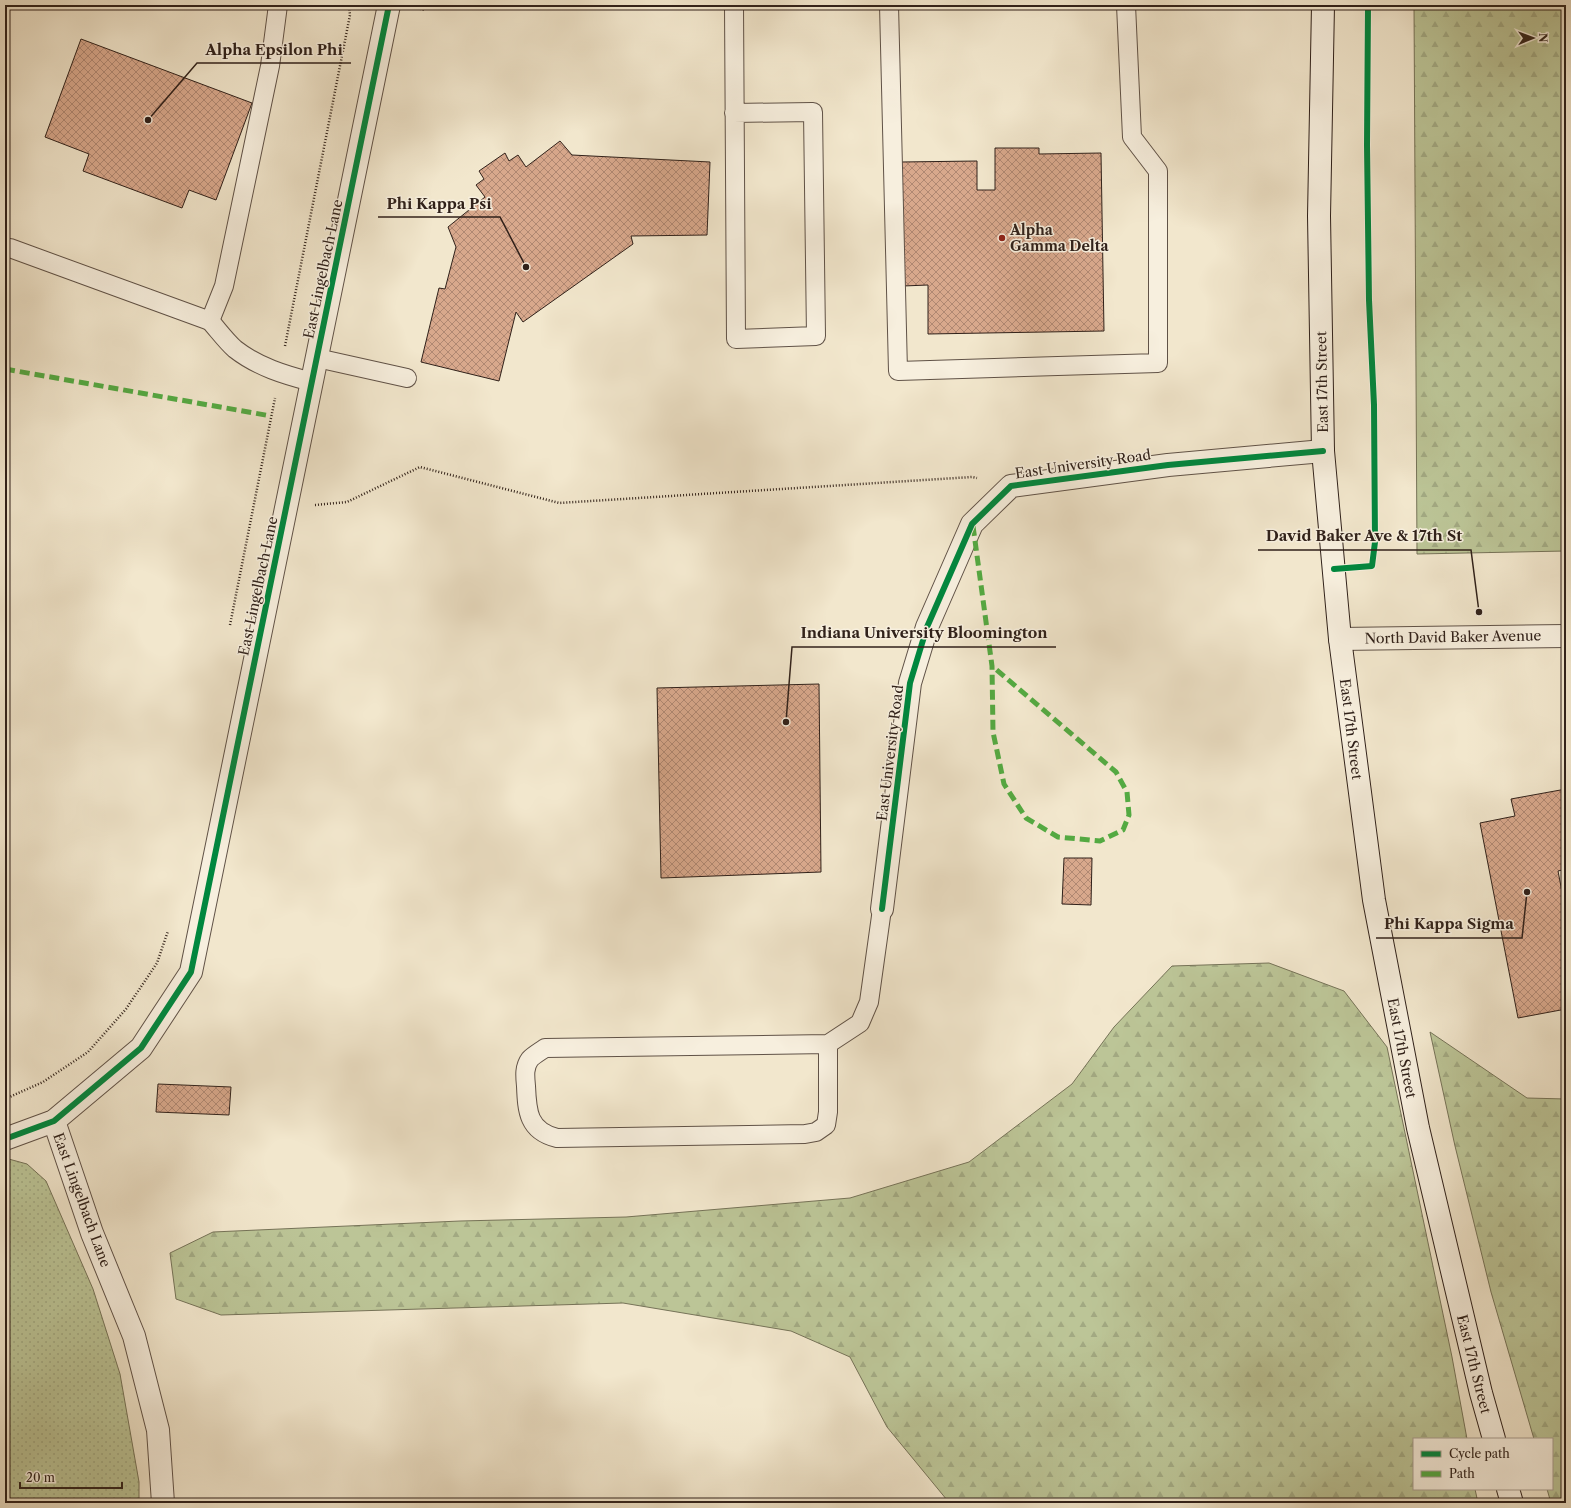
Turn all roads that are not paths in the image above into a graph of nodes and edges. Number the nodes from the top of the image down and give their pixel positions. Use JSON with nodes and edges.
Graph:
{"nodes":[{"id":1,"x":278,"y":5,"type":"edge"},
{"id":2,"x":390,"y":5,"type":"edge"},
{"id":3,"x":734,"y":5,"type":"edge"},
{"id":4,"x":889,"y":5,"type":"edge"},
{"id":5,"x":1126,"y":5,"type":"edge"},
{"id":6,"x":1323,"y":5,"type":"edge"},
{"id":7,"x":734,"y":112,"type":"junction"},
{"id":8,"x":10,"y":248,"type":"dead end"},
{"id":9,"x":210,"y":321,"type":"junction"},
{"id":10,"x":317,"y":358,"type":"junction"},
{"id":11,"x":407,"y":378,"type":"dead end"},
{"id":12,"x":312,"y":382,"type":"junction"},
{"id":13,"x":1323,"y":451,"type":"junction"},
{"id":14,"x":1566,"y":636,"type":"edge"},
{"id":15,"x":1340,"y":639,"type":"junction"},
{"id":16,"x":882,"y":909,"type":"joint"},
{"id":17,"x":828,"y":1044,"type":"junction"},
{"id":18,"x":54,"y":1121,"type":"junction"},
{"id":19,"x":5,"y":1139,"type":"edge"},
{"id":20,"x":1494,"y":1438,"type":"edge"},
{"id":21,"x":1508,"y":1490,"type":"edge"},
{"id":22,"x":163,"y":1503,"type":"edge"},
{"id":23,"x":1512,"y":1503,"type":"edge"}],
"edges":[{"from":1,"to":9,"type":"lane"},
{"from":2,"to":10,"type":"street","name":"East Lingelbach Lane"},
{"from":3,"to":7,"type":"lane"},
{"from":4,"to":5,"type":"lane"},
{"from":6,"to":13,"type":"street","name":"East 17th Street"},
{"from":7,"to":7,"type":"lane"},
{"from":8,"to":9,"type":"lane"},
{"from":9,"to":12,"type":"lane"},
{"from":10,"to":11,"type":"lane"},
{"from":10,"to":12,"type":"street","name":"East Lingelbach Lane"},
{"from":12,"to":18,"type":"street","name":"East Lingelbach Lane"},
{"from":13,"to":15,"type":"street","name":"East 17th Street"},
{"from":13,"to":16,"type":"street","name":"East University Road"},
{"from":14,"to":15,"type":"street","name":"North David Baker Avenue"},
{"from":15,"to":20,"type":"street","name":"East 17th Street"},
{"from":16,"to":17,"type":"lane"},
{"from":17,"to":17,"type":"lane"},
{"from":18,"to":19,"type":"street"},
{"from":18,"to":22,"type":"street","name":"East Lingelbach Lane"},
{"from":21,"to":23,"type":"street"}]}
